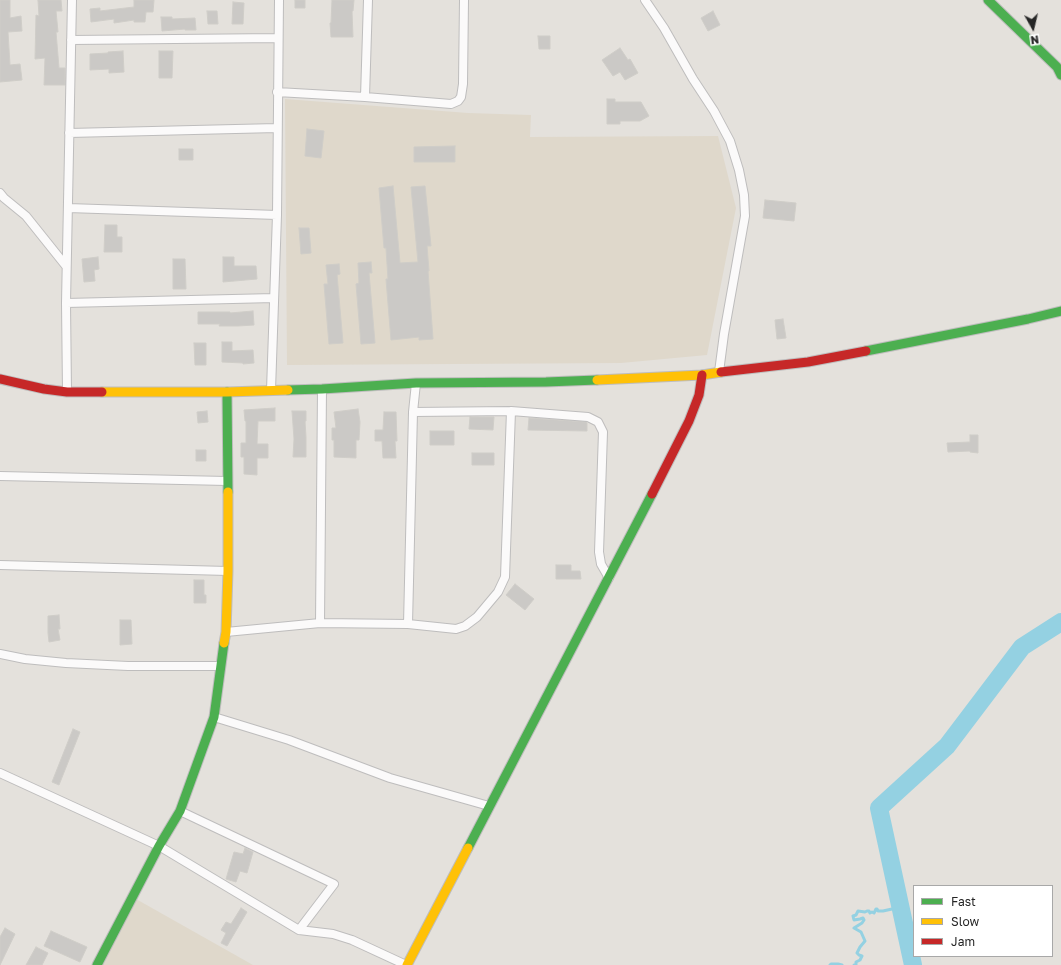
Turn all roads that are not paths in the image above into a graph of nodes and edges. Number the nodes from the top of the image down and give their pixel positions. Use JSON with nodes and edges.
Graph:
{"nodes":[{"id":1,"x":72,"y":0,"type":"edge"},
{"id":2,"x":279,"y":0,"type":"edge"},
{"id":3,"x":368,"y":0,"type":"edge"},
{"id":4,"x":464,"y":0,"type":"edge"},
{"id":5,"x":645,"y":0,"type":"edge"},
{"id":6,"x":988,"y":0,"type":"edge"},
{"id":7,"x":278,"y":38,"type":"junction"},
{"id":8,"x":71,"y":40,"type":"junction"},
{"id":9,"x":1060,"y":71,"type":"edge"},
{"id":10,"x":278,"y":92,"type":"junction"},
{"id":11,"x":365,"y":97,"type":"junction"},
{"id":12,"x":277,"y":128,"type":"junction"},
{"id":13,"x":69,"y":134,"type":"junction"},
{"id":14,"x":0,"y":193,"type":"edge"},
{"id":15,"x":68,"y":208,"type":"junction"},
{"id":16,"x":277,"y":216,"type":"junction"},
{"id":17,"x":66,"y":266,"type":"junction"},
{"id":18,"x":274,"y":298,"type":"junction"},
{"id":19,"x":66,"y":303,"type":"junction"},
{"id":20,"x":1061,"y":311,"type":"edge"},
{"id":21,"x":719,"y":372,"type":"junction"},
{"id":22,"x":702,"y":375,"type":"junction"},
{"id":23,"x":0,"y":379,"type":"edge"},
{"id":24,"x":416,"y":383,"type":"junction"},
{"id":25,"x":322,"y":389,"type":"junction"},
{"id":26,"x":271,"y":390,"type":"junction"},
{"id":27,"x":67,"y":392,"type":"junction"},
{"id":28,"x":227,"y":392,"type":"junction"},
{"id":29,"x":511,"y":411,"type":"junction"},
{"id":30,"x":413,"y":412,"type":"junction"},
{"id":31,"x":0,"y":476,"type":"edge"},
{"id":32,"x":227,"y":482,"type":"junction"},
{"id":33,"x":0,"y":565,"type":"edge"},
{"id":34,"x":228,"y":571,"type":"junction"},
{"id":35,"x":609,"y":578,"type":"junction"},
{"id":36,"x":320,"y":623,"type":"junction"},
{"id":37,"x":408,"y":624,"type":"junction"},
{"id":38,"x":226,"y":632,"type":"junction"},
{"id":39,"x":0,"y":654,"type":"edge"},
{"id":40,"x":220,"y":666,"type":"junction"},
{"id":41,"x":214,"y":718,"type":"junction"},
{"id":42,"x":0,"y":773,"type":"edge"},
{"id":43,"x":489,"y":806,"type":"junction"},
{"id":44,"x":180,"y":811,"type":"junction"},
{"id":45,"x":158,"y":846,"type":"junction"},
{"id":46,"x":299,"y":930,"type":"junction"},
{"id":47,"x":97,"y":965,"type":"edge"},
{"id":48,"x":406,"y":965,"type":"edge"}],
"edges":[{"from":1,"to":8,"type":"street"},
{"from":2,"to":7,"type":"street"},
{"from":3,"to":11,"type":"street"},
{"from":4,"to":11,"type":"street"},
{"from":5,"to":21,"type":"street"},
{"from":6,"to":9,"type":"street"},
{"from":7,"to":8,"type":"street"},
{"from":7,"to":10,"type":"street"},
{"from":8,"to":13,"type":"street"},
{"from":10,"to":11,"type":"street"},
{"from":10,"to":12,"type":"street"},
{"from":12,"to":13,"type":"street"},
{"from":12,"to":16,"type":"street"},
{"from":13,"to":15,"type":"street"},
{"from":14,"to":17,"type":"street"},
{"from":15,"to":16,"type":"street"},
{"from":15,"to":17,"type":"street"},
{"from":16,"to":18,"type":"street"},
{"from":17,"to":19,"type":"street"},
{"from":18,"to":19,"type":"street"},
{"from":18,"to":26,"type":"street"},
{"from":19,"to":27,"type":"street"},
{"from":20,"to":21,"type":"street"},
{"from":21,"to":22,"type":"street"},
{"from":22,"to":24,"type":"street"},
{"from":22,"to":35,"type":"street"},
{"from":23,"to":27,"type":"street"},
{"from":24,"to":25,"type":"street"},
{"from":24,"to":30,"type":"street"},
{"from":25,"to":26,"type":"street"},
{"from":25,"to":36,"type":"street"},
{"from":26,"to":28,"type":"street"},
{"from":27,"to":28,"type":"street"},
{"from":28,"to":32,"type":"street"},
{"from":29,"to":30,"type":"street"},
{"from":29,"to":35,"type":"street"},
{"from":29,"to":37,"type":"street"},
{"from":30,"to":37,"type":"street"},
{"from":31,"to":32,"type":"street"},
{"from":32,"to":34,"type":"street"},
{"from":33,"to":34,"type":"street"},
{"from":34,"to":38,"type":"street"},
{"from":35,"to":43,"type":"street"},
{"from":36,"to":37,"type":"street"},
{"from":36,"to":38,"type":"street"},
{"from":38,"to":40,"type":"street"},
{"from":39,"to":40,"type":"street"},
{"from":40,"to":41,"type":"street"},
{"from":41,"to":43,"type":"street"},
{"from":41,"to":44,"type":"street"},
{"from":42,"to":45,"type":"street"},
{"from":43,"to":48,"type":"street"},
{"from":44,"to":45,"type":"street"},
{"from":44,"to":46,"type":"street"},
{"from":45,"to":46,"type":"street"},
{"from":45,"to":47,"type":"street"},
{"from":46,"to":48,"type":"street"}]}
